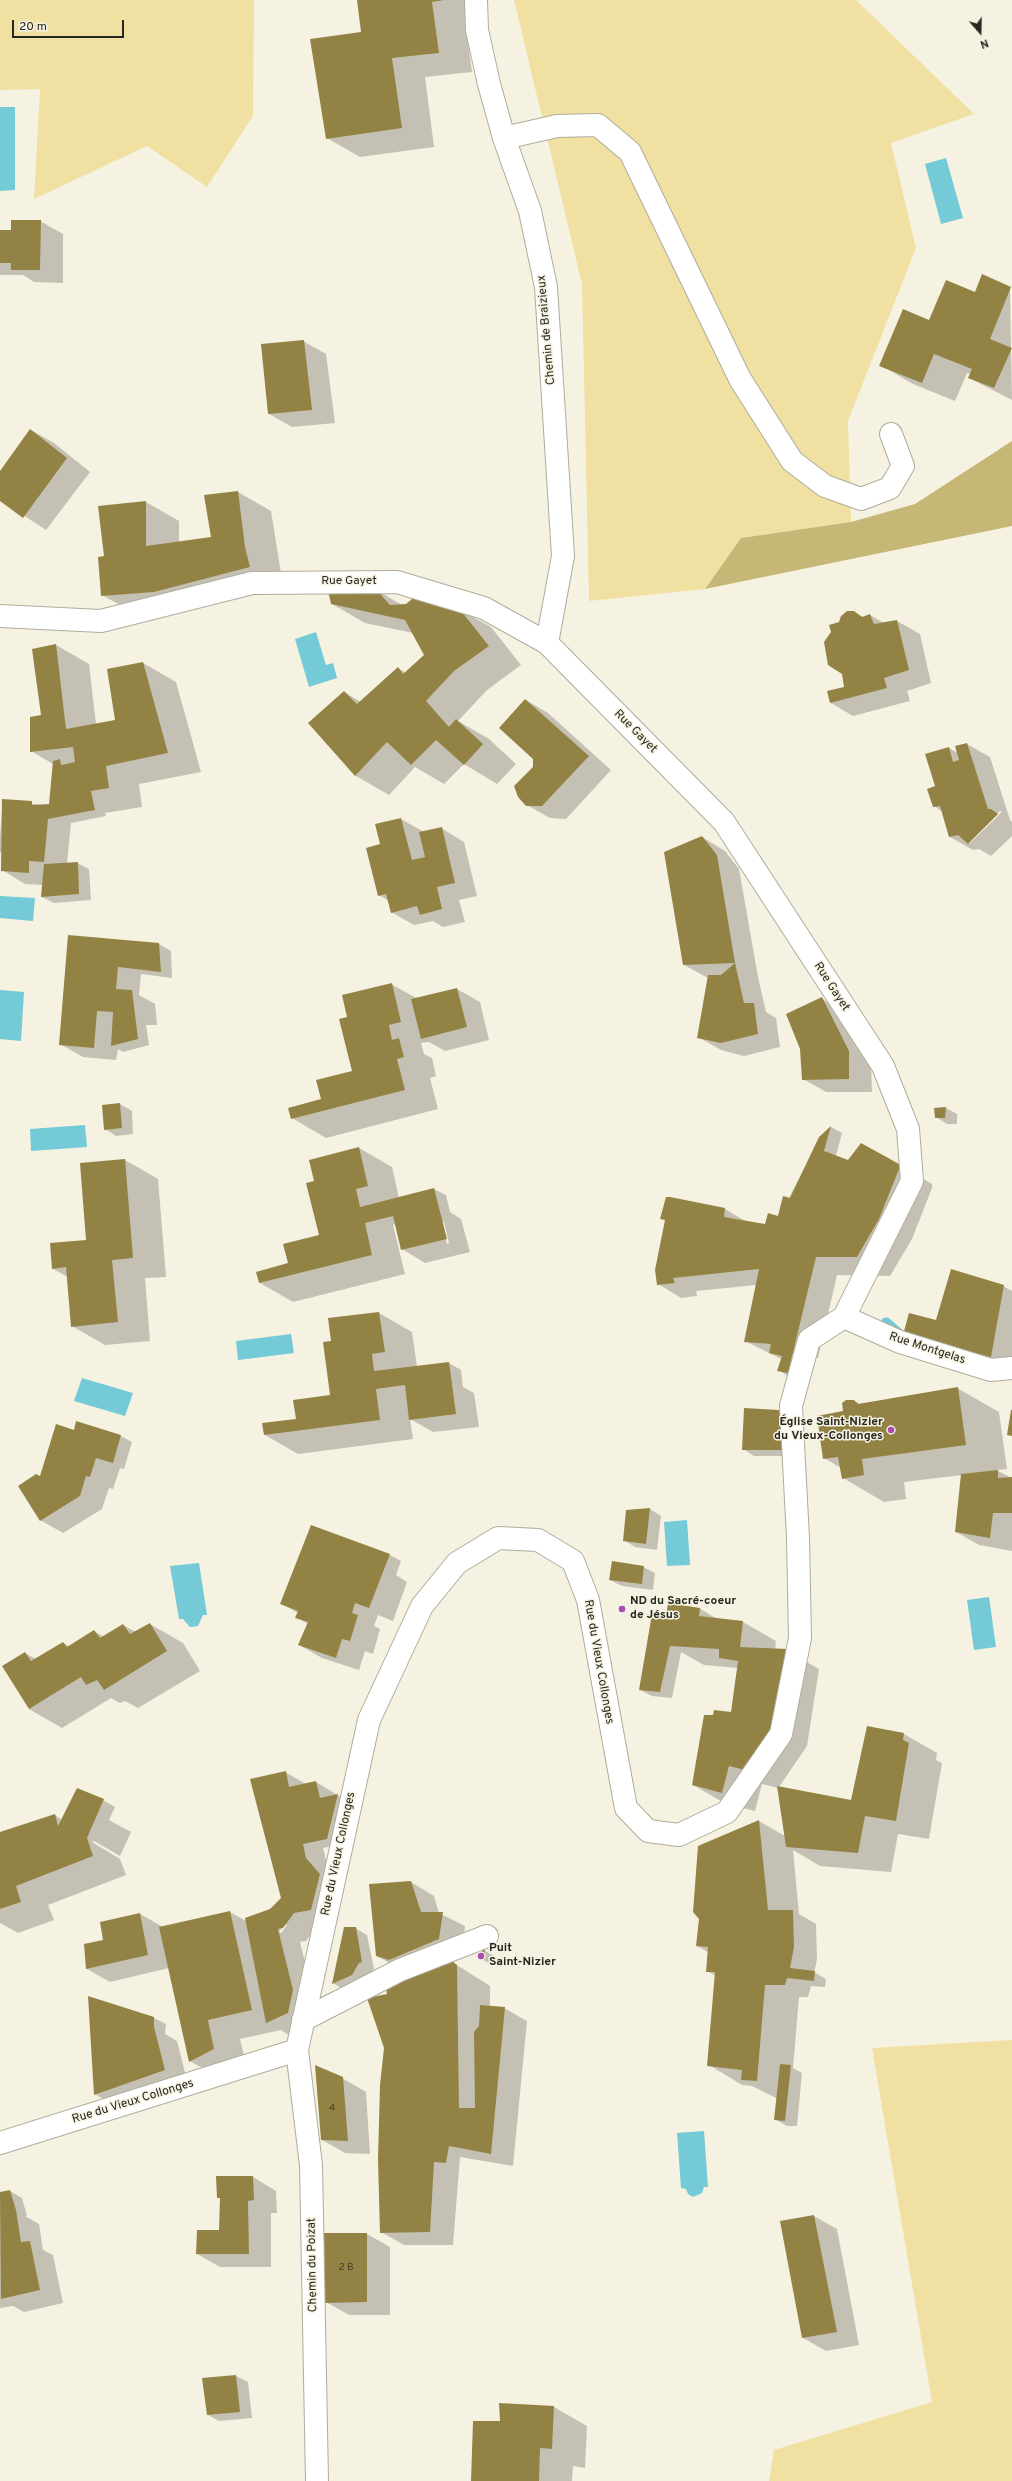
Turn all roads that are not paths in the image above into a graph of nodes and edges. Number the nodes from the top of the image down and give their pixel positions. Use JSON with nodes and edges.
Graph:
{"nodes":[{"id":1,"x":476,"y":0,"type":"edge"},
{"id":2,"x":504,"y":138,"type":"junction"},
{"id":3,"x":890,"y":434,"type":"dead end"},
{"id":4,"x":0,"y":616,"type":"edge"},
{"id":5,"x":547,"y":643,"type":"junction"},
{"id":6,"x":844,"y":1317,"type":"junction"},
{"id":7,"x":1012,"y":1368,"type":"edge"},
{"id":8,"x":487,"y":1936,"type":"dead end"},
{"id":9,"x":303,"y":2020,"type":"junction"},
{"id":10,"x":297,"y":2050,"type":"junction"},
{"id":11,"x":0,"y":2143,"type":"edge"},
{"id":12,"x":317,"y":2481,"type":"edge"}],
"edges":[{"from":1,"to":2,"type":"street","name":"Chemin de Braizieux"},
{"from":2,"to":3,"type":"street"},
{"from":2,"to":5,"type":"street","name":"Chemin de Braizieux"},
{"from":4,"to":5,"type":"street","name":"Rue Gayet"},
{"from":5,"to":6,"type":"street","name":"Rue Gayet"},
{"from":6,"to":7,"type":"street","name":"Rue Montgelas"},
{"from":6,"to":9,"type":"street","name":"Rue du Vieux Collonges"},
{"from":8,"to":9,"type":"street"},
{"from":9,"to":10,"type":"street","name":"Rue du Vieux Collonges"},
{"from":10,"to":11,"type":"street","name":"Rue du Vieux Collonges"},
{"from":10,"to":12,"type":"street","name":"Chemin du Poizat"}]}
